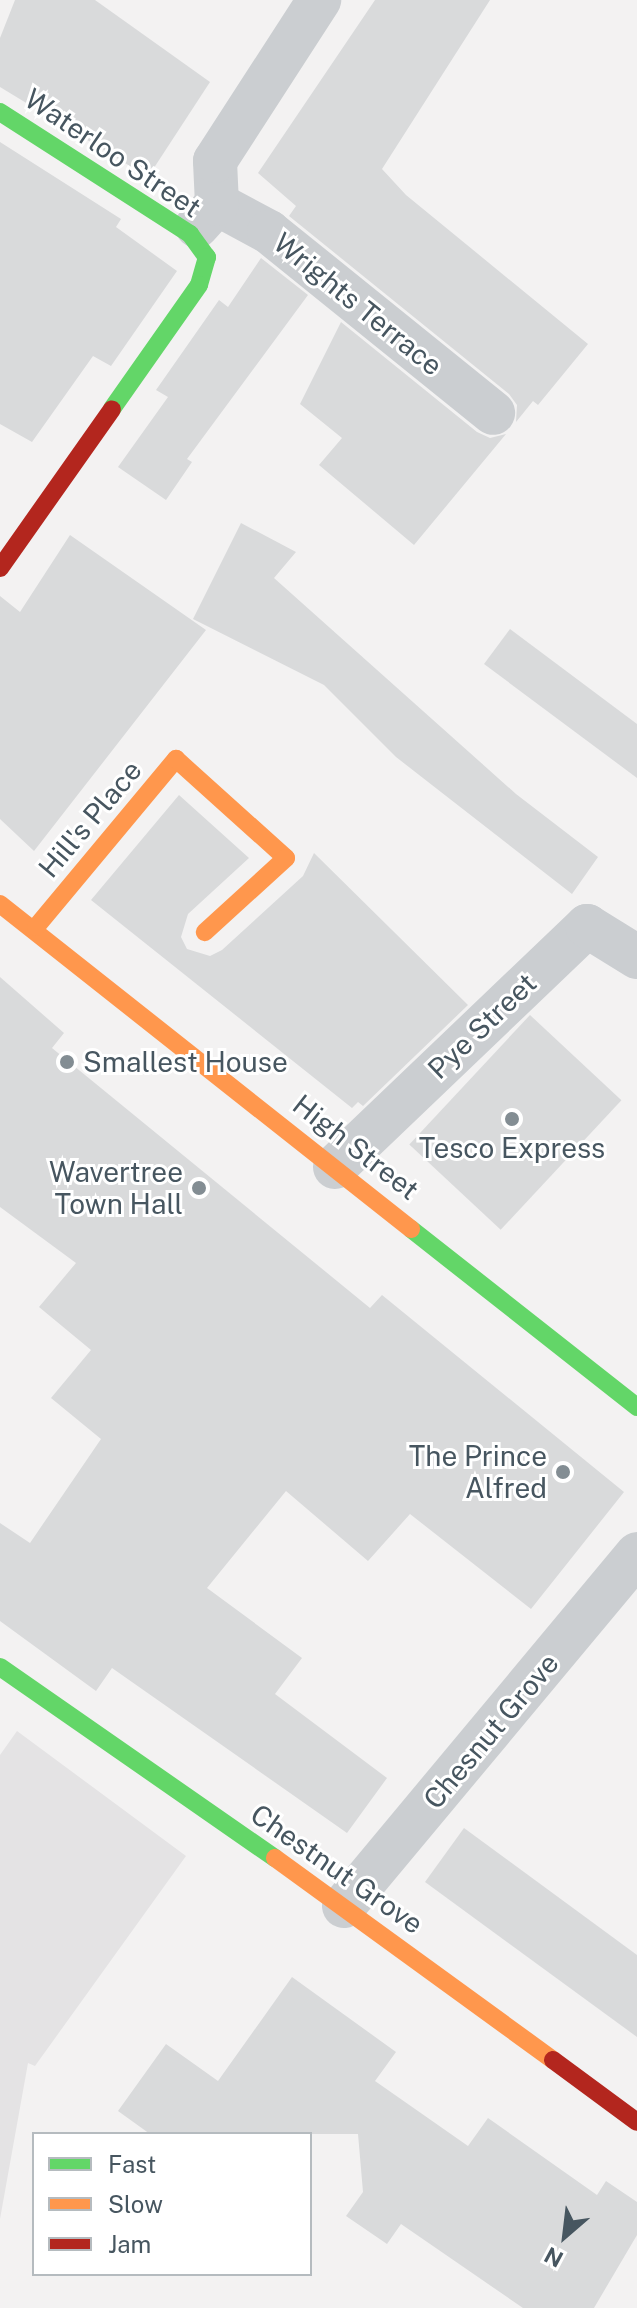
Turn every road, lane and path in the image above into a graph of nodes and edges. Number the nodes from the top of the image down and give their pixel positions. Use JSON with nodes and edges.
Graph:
{"nodes":[{"id":1,"x":319,"y":0,"type":"edge"},
{"id":2,"x":0,"y":112,"type":"edge"},
{"id":3,"x":203,"y":219,"type":"junction"},
{"id":4,"x":493,"y":413,"type":"dead end"},
{"id":5,"x":0,"y":568,"type":"edge"},
{"id":6,"x":0,"y":904,"type":"edge"},
{"id":7,"x":36,"y":927,"type":"junction"},
{"id":8,"x":205,"y":932,"type":"dead end"},
{"id":9,"x":637,"y":957,"type":"edge"},
{"id":10,"x":335,"y":1167,"type":"junction"},
{"id":11,"x":637,"y":1407,"type":"edge"},
{"id":12,"x":637,"y":1554,"type":"edge"},
{"id":13,"x":0,"y":1667,"type":"edge"},
{"id":14,"x":344,"y":1906,"type":"junction"},
{"id":15,"x":637,"y":2122,"type":"edge"}],
"edges":[{"from":1,"to":3,"type":"street"},
{"from":2,"to":3,"type":"street","name":"Waterloo Street"},
{"from":3,"to":4,"type":"street","name":"Wrights Terrace"},
{"from":3,"to":5,"type":"street","name":"Waterloo Street"},
{"from":6,"to":7,"type":"street","name":"High Street"},
{"from":7,"to":8,"type":"street","name":"Hill's Place"},
{"from":7,"to":10,"type":"street","name":"High Street"},
{"from":9,"to":10,"type":"street","name":"Pye Street"},
{"from":10,"to":11,"type":"street","name":"High Street"},
{"from":12,"to":14,"type":"street","name":"Chesnut Grove"},
{"from":13,"to":14,"type":"street","name":"Chestnut Grove"},
{"from":14,"to":15,"type":"street","name":"Chestnut Grove"}]}
